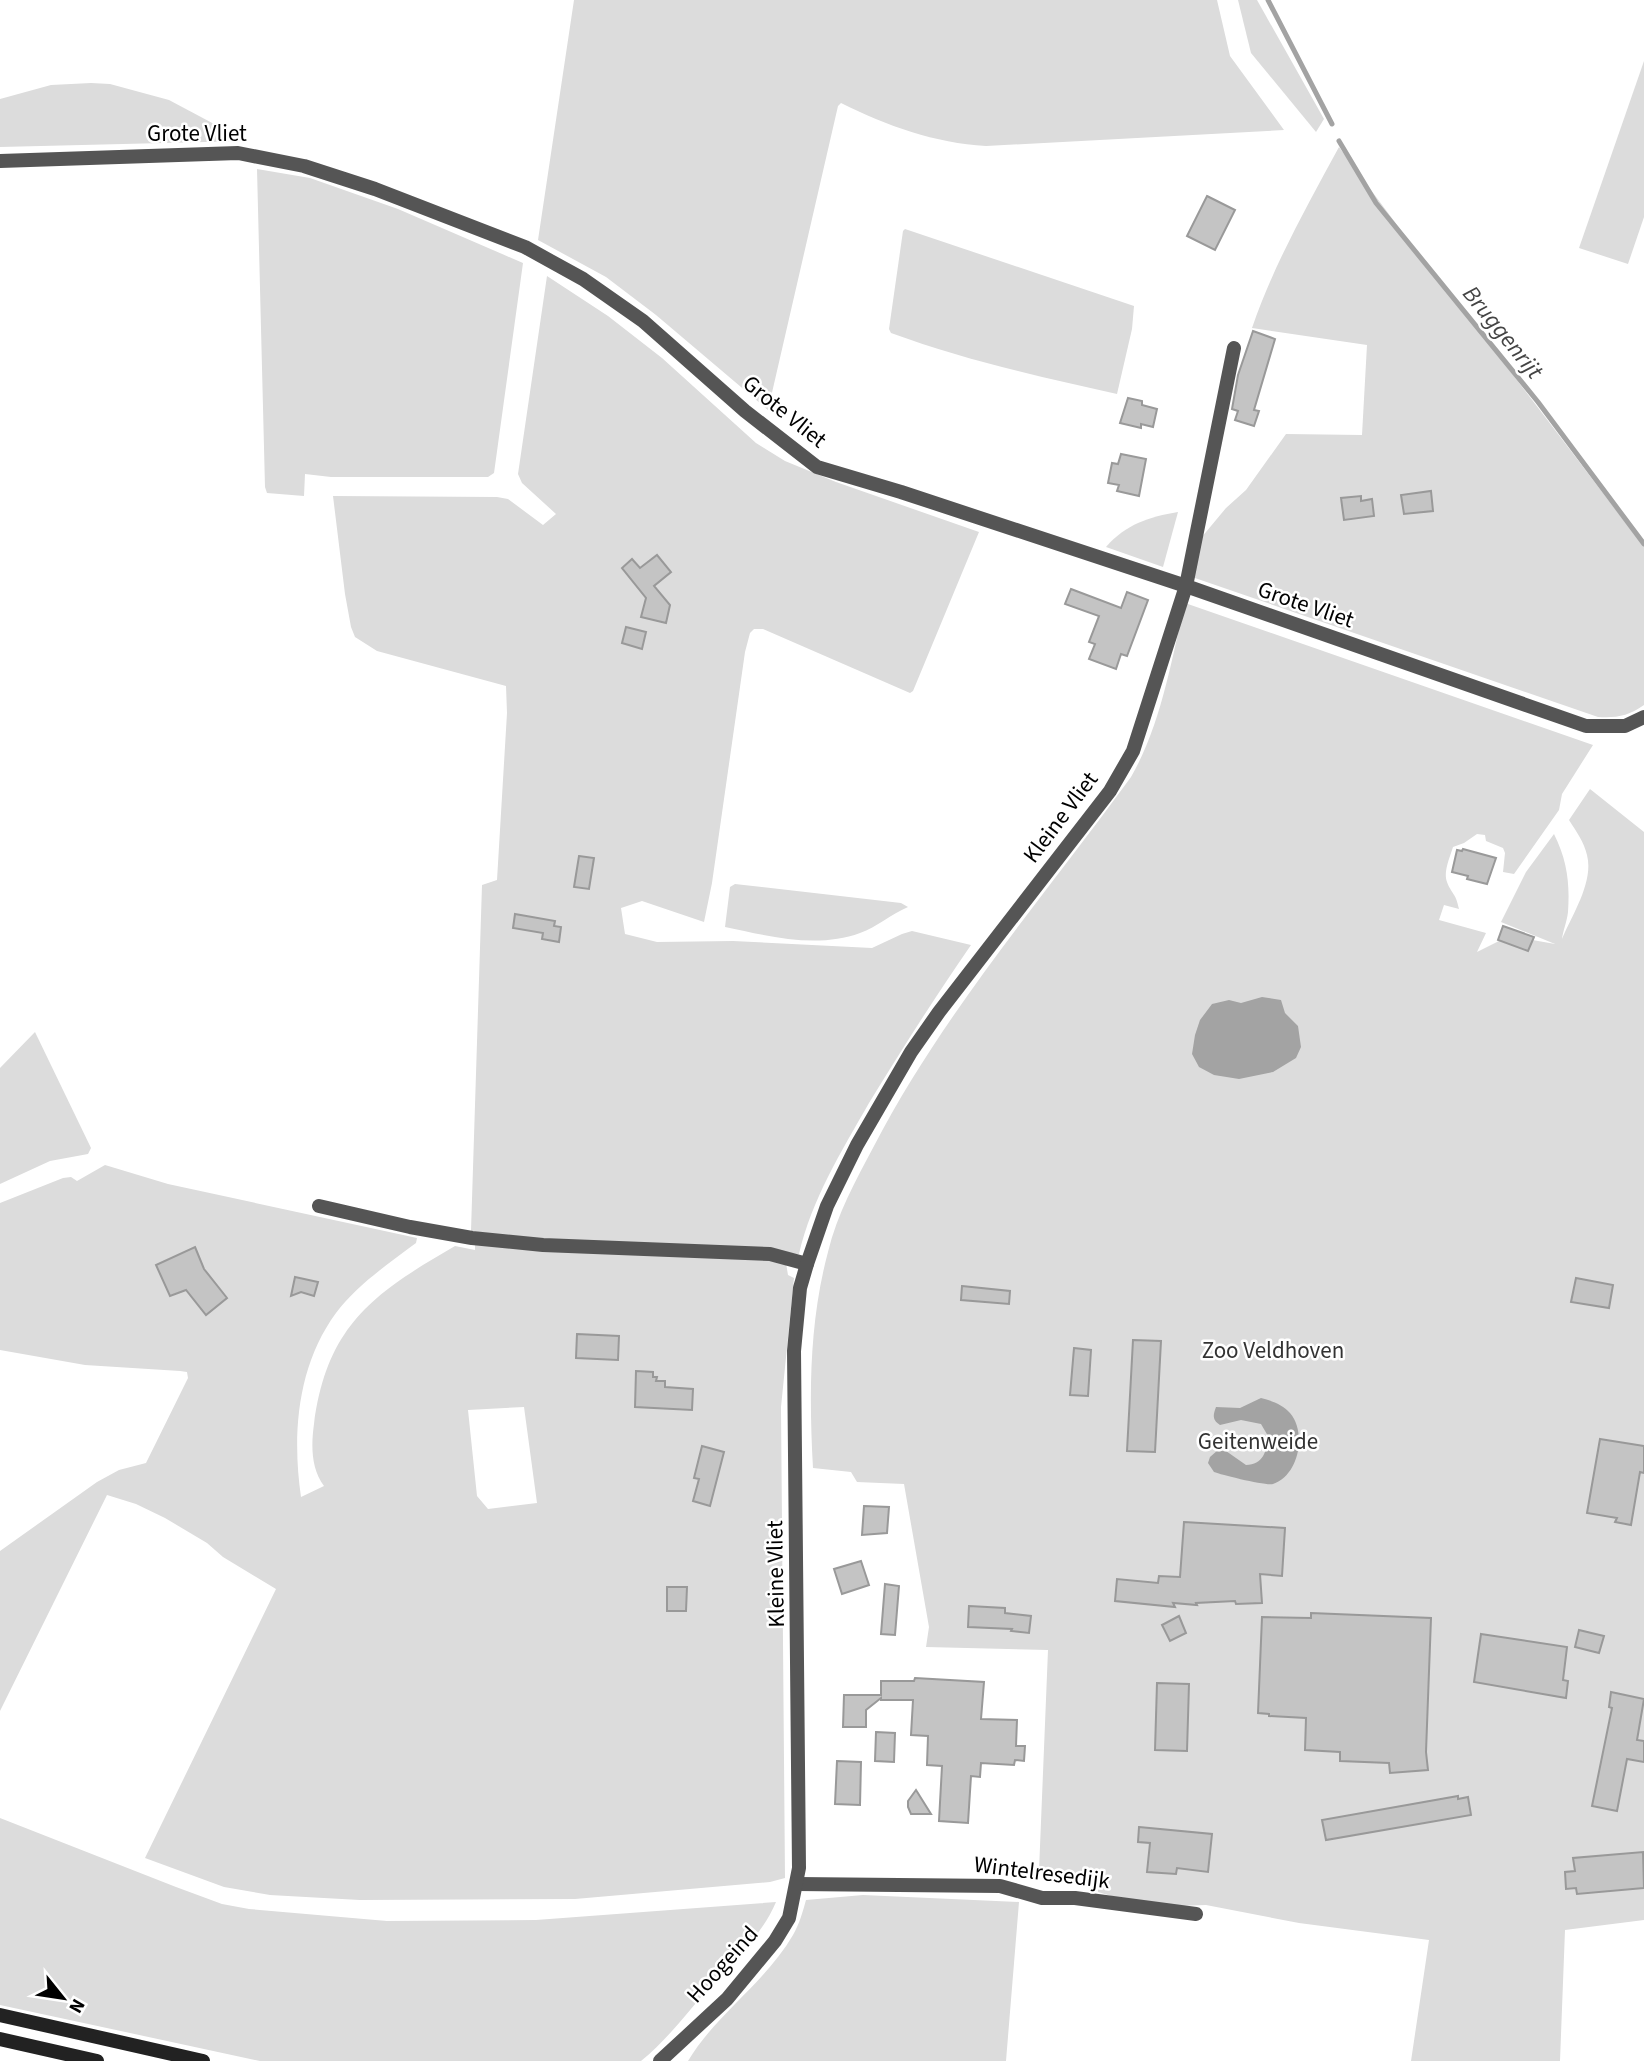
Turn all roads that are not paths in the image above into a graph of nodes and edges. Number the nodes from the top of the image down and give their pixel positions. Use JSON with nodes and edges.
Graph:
{"nodes":[{"id":1,"x":0,"y":161,"type":"edge"},
{"id":2,"x":1234,"y":348,"type":"dead end"},
{"id":3,"x":1186,"y":586,"type":"junction"},
{"id":4,"x":1644,"y":717,"type":"edge"},
{"id":5,"x":319,"y":1206,"type":"dead end"},
{"id":6,"x":807,"y":1264,"type":"junction"},
{"id":7,"x":797,"y":1884,"type":"junction"},
{"id":8,"x":1196,"y":1914,"type":"dead end"},
{"id":9,"x":0,"y":2015,"type":"edge"},
{"id":10,"x":0,"y":2039,"type":"edge"},
{"id":11,"x":97,"y":2061,"type":"edge"},
{"id":12,"x":203,"y":2061,"type":"edge"},
{"id":13,"x":660,"y":2061,"type":"edge"}],
"edges":[{"from":1,"to":3,"type":"street","name":"Grote Vliet"},
{"from":2,"to":3,"type":"street","name":"Kleine Vliet"},
{"from":3,"to":4,"type":"street","name":"Grote Vliet"},
{"from":3,"to":6,"type":"street","name":"Kleine Vliet"},
{"from":5,"to":6,"type":"street"},
{"from":6,"to":7,"type":"street","name":"Kleine Vliet"},
{"from":7,"to":8,"type":"street","name":"Wintelresedijk"},
{"from":7,"to":13,"type":"street","name":"Hoogeind"},
{"from":9,"to":12,"type":"main road"},
{"from":10,"to":11,"type":"main road"}]}
